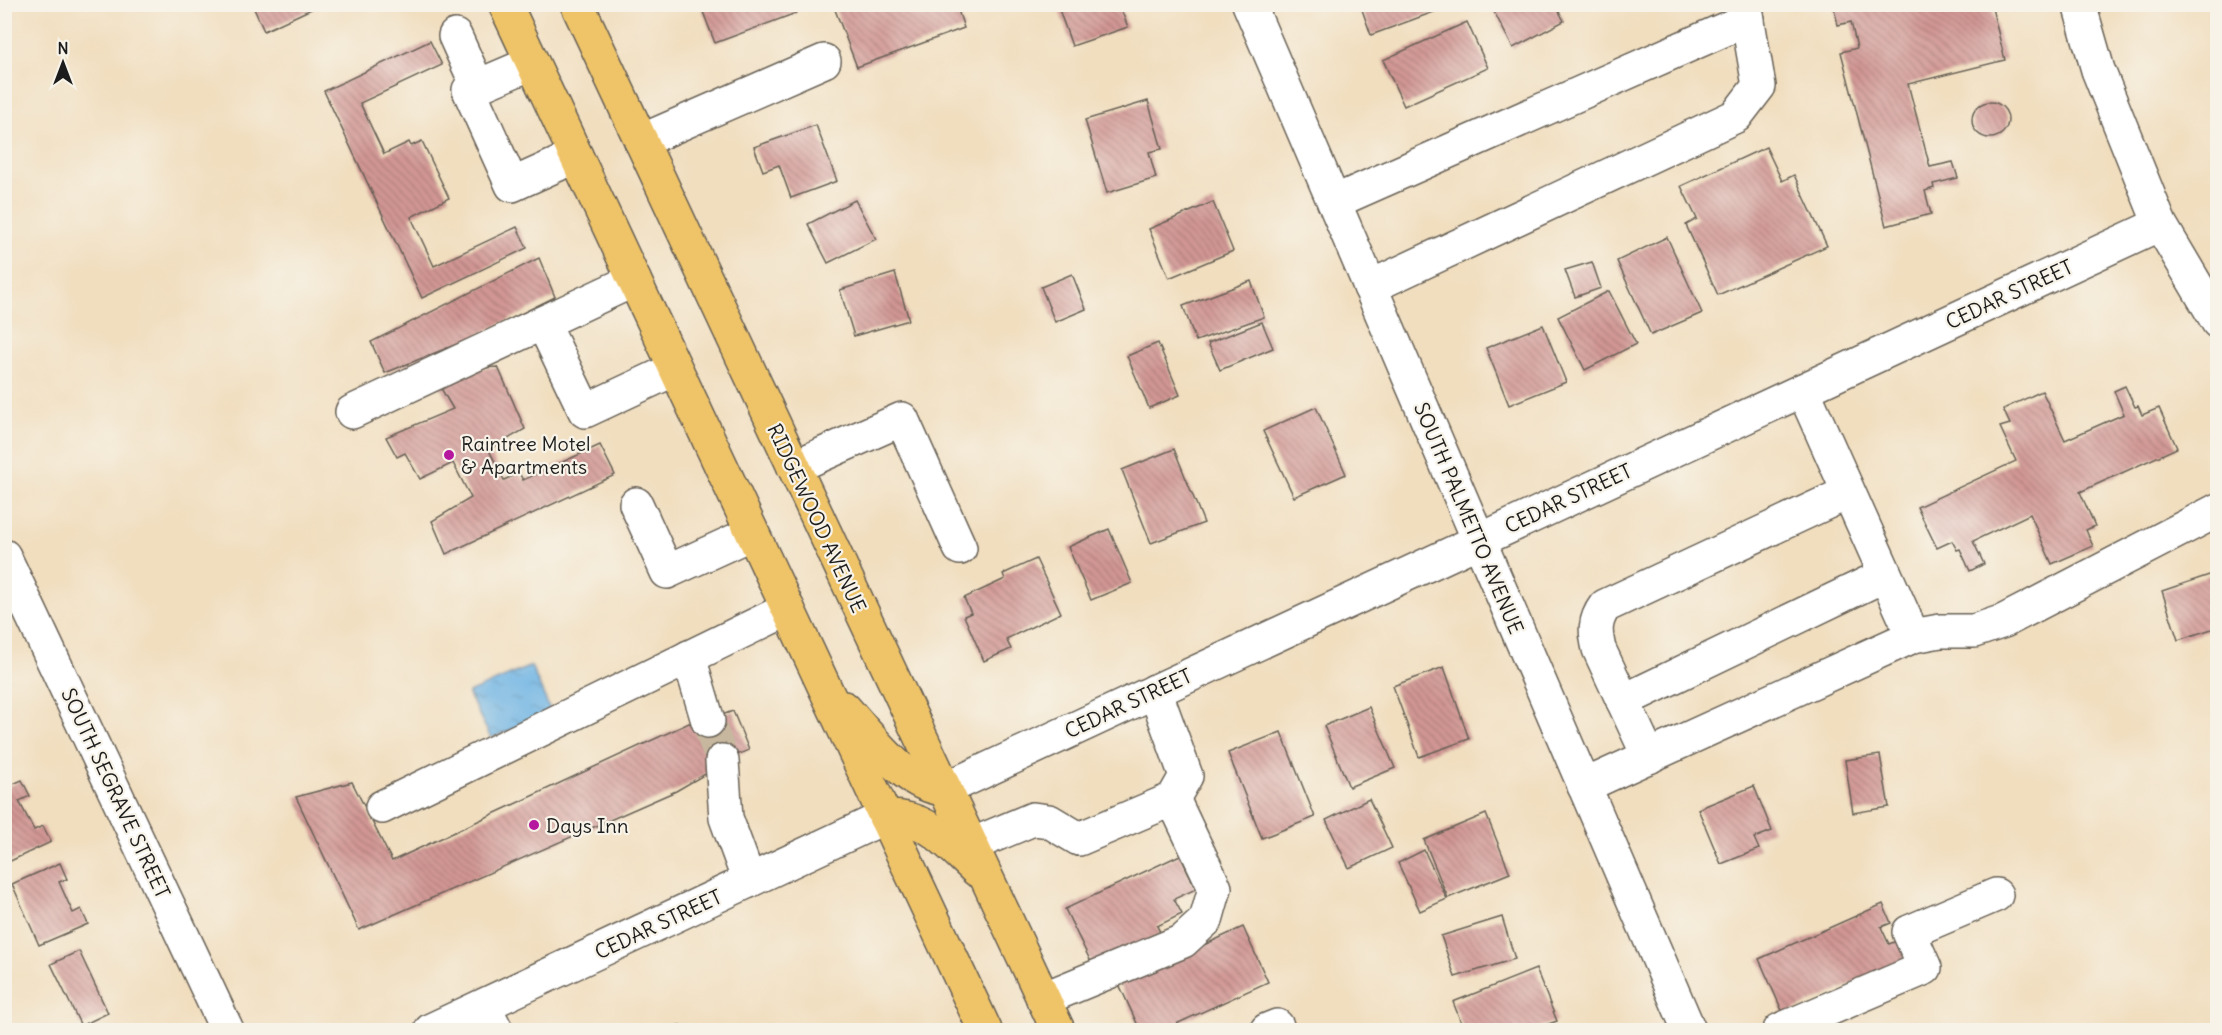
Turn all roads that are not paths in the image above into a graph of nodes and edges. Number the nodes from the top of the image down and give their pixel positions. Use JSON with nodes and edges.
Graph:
{"nodes":[{"id":1,"x":505,"y":4,"type":"edge"},
{"id":2,"x":577,"y":4,"type":"edge"},
{"id":3,"x":1249,"y":4,"type":"edge"},
{"id":4,"x":2079,"y":4,"type":"edge"},
{"id":5,"x":1747,"y":12,"type":"edge"},
{"id":6,"x":455,"y":36,"type":"dead end"},
{"id":7,"x":824,"y":61,"type":"dead end"},
{"id":8,"x":532,"y":63,"type":"junction"},
{"id":9,"x":478,"y":87,"type":"junction"},
{"id":10,"x":641,"y":141,"type":"junction"},
{"id":11,"x":576,"y":156,"type":"junction"},
{"id":12,"x":1334,"y":202,"type":"junction"},
{"id":13,"x":2160,"y":224,"type":"junction"},
{"id":14,"x":634,"y":280,"type":"junction"},
{"id":15,"x":1370,"y":286,"type":"junction"},
{"id":16,"x":2217,"y":322,"type":"edge"},
{"id":17,"x":543,"y":323,"type":"junction"},
{"id":18,"x":675,"y":369,"type":"junction"},
{"id":19,"x":1803,"y":390,"type":"junction"},
{"id":20,"x":352,"y":412,"type":"dead end"},
{"id":21,"x":794,"y":467,"type":"junction"},
{"id":22,"x":1847,"y":493,"type":"junction"},
{"id":23,"x":636,"y":504,"type":"dead end"},
{"id":24,"x":2217,"y":510,"type":"edge"},
{"id":25,"x":752,"y":533,"type":"junction"},
{"id":26,"x":1478,"y":539,"type":"junction"},
{"id":27,"x":960,"y":548,"type":"dead end"},
{"id":28,"x":4,"y":556,"type":"edge"},
{"id":29,"x":1885,"y":575,"type":"junction"},
{"id":30,"x":788,"y":609,"type":"junction"},
{"id":31,"x":1913,"y":636,"type":"junction"},
{"id":32,"x":689,"y":657,"type":"junction"},
{"id":33,"x":824,"y":687,"type":"junction"},
{"id":34,"x":1155,"y":691,"type":"junction"},
{"id":35,"x":1623,"y":701,"type":"junction"},
{"id":36,"x":708,"y":721,"type":"tunnel mouth"},
{"id":37,"x":1649,"y":757,"type":"junction"},
{"id":38,"x":722,"y":761,"type":"tunnel mouth"},
{"id":39,"x":1584,"y":786,"type":"junction"},
{"id":40,"x":945,"y":789,"type":"junction"},
{"id":41,"x":1173,"y":800,"type":"junction"},
{"id":42,"x":382,"y":807,"type":"dead end"},
{"id":43,"x":885,"y":817,"type":"junction"},
{"id":44,"x":971,"y":845,"type":"junction"},
{"id":45,"x":987,"y":879,"type":"junction"},
{"id":46,"x":749,"y":881,"type":"junction"},
{"id":47,"x":1996,"y":895,"type":"dead end"},
{"id":48,"x":1043,"y":999,"type":"junction"},
{"id":49,"x":490,"y":1018,"type":"edge"},
{"id":50,"x":227,"y":1030,"type":"edge"},
{"id":51,"x":431,"y":1030,"type":"edge"},
{"id":52,"x":985,"y":1030,"type":"edge"},
{"id":53,"x":1058,"y":1030,"type":"edge"},
{"id":54,"x":1689,"y":1030,"type":"edge"},
{"id":55,"x":1780,"y":1030,"type":"edge"}],
"edges":[{"from":1,"to":8,"type":"main road"},
{"from":2,"to":10,"type":"main road","name":"RIDGEWOOD AVENUE"},
{"from":3,"to":12,"type":"street","name":"SOUTH PALMETTO AVENUE"},
{"from":4,"to":13,"type":"street"},
{"from":5,"to":12,"type":"street"},
{"from":5,"to":15,"type":"street"},
{"from":6,"to":9,"type":"street"},
{"from":7,"to":10,"type":"street"},
{"from":8,"to":9,"type":"street"},
{"from":8,"to":11,"type":"main road"},
{"from":9,"to":11,"type":"street"},
{"from":10,"to":21,"type":"main road","name":"RIDGEWOOD AVENUE"},
{"from":11,"to":14,"type":"main road"},
{"from":12,"to":15,"type":"street","name":"SOUTH PALMETTO AVENUE"},
{"from":13,"to":16,"type":"street"},
{"from":13,"to":19,"type":"street","name":"CEDAR STREET"},
{"from":14,"to":17,"type":"street"},
{"from":14,"to":18,"type":"main road"},
{"from":15,"to":26,"type":"street","name":"SOUTH PALMETTO AVENUE"},
{"from":17,"to":18,"type":"street"},
{"from":17,"to":20,"type":"street"},
{"from":18,"to":25,"type":"main road"},
{"from":19,"to":22,"type":"street"},
{"from":19,"to":26,"type":"street","name":"CEDAR STREET"},
{"from":21,"to":27,"type":"street"},
{"from":21,"to":40,"type":"main road","name":"RIDGEWOOD AVENUE"},
{"from":22,"to":29,"type":"street"},
{"from":22,"to":35,"type":"street"},
{"from":23,"to":25,"type":"street"},
{"from":24,"to":31,"type":"street"},
{"from":25,"to":30,"type":"main road"},
{"from":26,"to":34,"type":"street","name":"CEDAR STREET"},
{"from":26,"to":39,"type":"street","name":"SOUTH PALMETTO AVENUE"},
{"from":28,"to":50,"type":"street","name":"SOUTH SEGRAVE STREET"},
{"from":29,"to":31,"type":"street"},
{"from":29,"to":35,"type":"street"},
{"from":30,"to":32,"type":"street"},
{"from":30,"to":33,"type":"main road"},
{"from":31,"to":37,"type":"street"},
{"from":32,"to":36,"type":"street"},
{"from":32,"to":42,"type":"street"},
{"from":33,"to":40,"type":"main road"},
{"from":33,"to":43,"type":"main road"},
{"from":34,"to":40,"type":"street","name":"CEDAR STREET"},
{"from":34,"to":41,"type":"street"},
{"from":35,"to":37,"type":"street"},
{"from":37,"to":39,"type":"street"},
{"from":38,"to":46,"type":"street"},
{"from":39,"to":54,"type":"street","name":"SOUTH PALMETTO AVENUE"},
{"from":40,"to":44,"type":"main road","name":"RIDGEWOOD AVENUE"},
{"from":41,"to":44,"type":"street"},
{"from":41,"to":48,"type":"street"},
{"from":43,"to":45,"type":"main road"},
{"from":43,"to":46,"type":"street","name":"CEDAR STREET"},
{"from":43,"to":52,"type":"main road"},
{"from":44,"to":45,"type":"main road","name":"RIDGEWOOD AVENUE"},
{"from":45,"to":48,"type":"main road","name":"RIDGEWOOD AVENUE"},
{"from":46,"to":49,"type":"street","name":"CEDAR STREET"},
{"from":47,"to":55,"type":"street"},
{"from":48,"to":53,"type":"main road","name":"RIDGEWOOD AVENUE"},
{"from":49,"to":51,"type":"street","name":"CEDAR STREET"}]}
